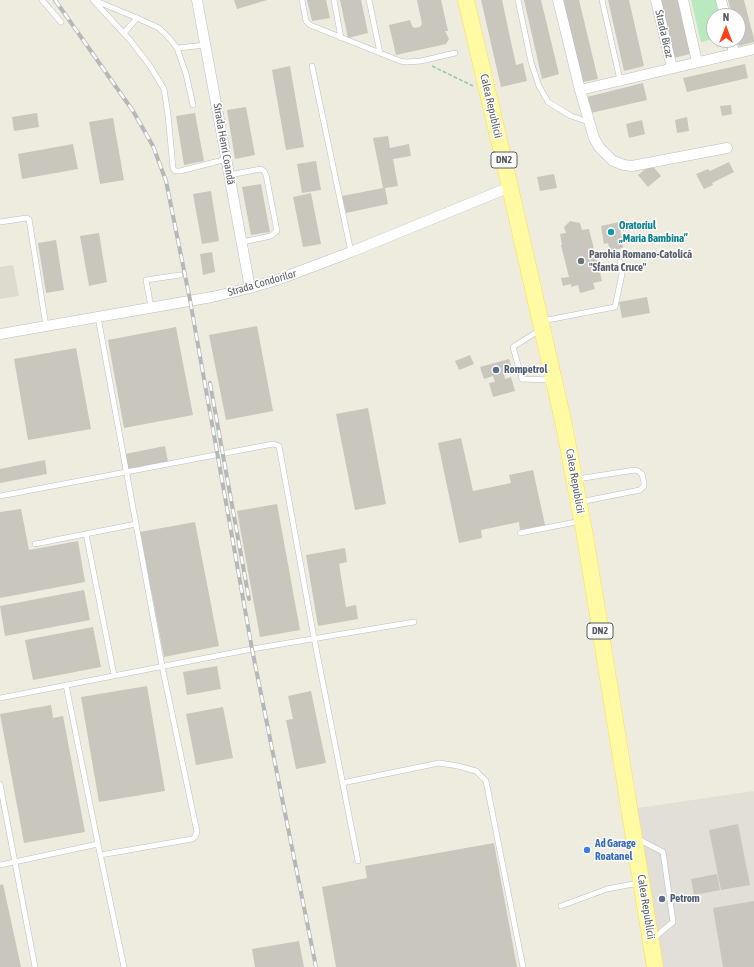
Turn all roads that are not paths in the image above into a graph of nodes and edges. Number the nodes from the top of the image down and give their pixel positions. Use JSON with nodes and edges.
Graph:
{"nodes":[{"id":1,"x":42,"y":0,"type":"edge"},
{"id":2,"x":93,"y":0,"type":"edge"},
{"id":3,"x":197,"y":0,"type":"edge"},
{"id":4,"x":302,"y":0,"type":"edge"},
{"id":5,"x":334,"y":0,"type":"edge"},
{"id":6,"x":369,"y":0,"type":"edge"},
{"id":7,"x":466,"y":0,"type":"edge"},
{"id":8,"x":518,"y":0,"type":"edge"},
{"id":9,"x":558,"y":0,"type":"edge"},
{"id":10,"x":602,"y":0,"type":"edge"},
{"id":11,"x":656,"y":0,"type":"edge"},
{"id":12,"x":683,"y":0,"type":"edge"},
{"id":13,"x":137,"y":18,"type":"junction"},
{"id":14,"x":61,"y":22,"type":"dead end"},
{"id":15,"x":124,"y":33,"type":"junction"},
{"id":16,"x":341,"y":38,"type":"junction"},
{"id":17,"x":206,"y":45,"type":"junction"},
{"id":18,"x":177,"y":48,"type":"junction"},
{"id":19,"x":733,"y":48,"type":"edge"},
{"id":20,"x":754,"y":49,"type":"edge"},
{"id":21,"x":380,"y":53,"type":"junction"},
{"id":22,"x":455,"y":53,"type":"dead end"},
{"id":23,"x":734,"y":53,"type":"junction"},
{"id":24,"x":697,"y":62,"type":"junction"},
{"id":25,"x":312,"y":66,"type":"dead end"},
{"id":26,"x":672,"y":68,"type":"junction"},
{"id":27,"x":620,"y":80,"type":"junction"},
{"id":28,"x":580,"y":90,"type":"junction"},
{"id":29,"x":193,"y":105,"type":"dead end"},
{"id":30,"x":589,"y":122,"type":"junction"},
{"id":31,"x":727,"y":148,"type":"dead end"},
{"id":32,"x":227,"y":159,"type":"junction"},
{"id":33,"x":229,"y":175,"type":"junction"},
{"id":34,"x":510,"y":186,"type":"junction"},
{"id":35,"x":0,"y":222,"type":"edge"},
{"id":36,"x":242,"y":242,"type":"junction"},
{"id":37,"x":351,"y":252,"type":"junction"},
{"id":38,"x":620,"y":262,"type":"dead end"},
{"id":39,"x":180,"y":274,"type":"dead end"},
{"id":40,"x":250,"y":288,"type":"junction"},
{"id":41,"x":151,"y":307,"type":"junction"},
{"id":42,"x":97,"y":316,"type":"junction"},
{"id":43,"x":542,"y":325,"type":"junction"},
{"id":44,"x":46,"y":326,"type":"junction"},
{"id":45,"x":0,"y":334,"type":"edge"},
{"id":46,"x":554,"y":380,"type":"junction"},
{"id":47,"x":126,"y":472,"type":"junction"},
{"id":48,"x":575,"y":480,"type":"junction"},
{"id":49,"x":0,"y":496,"type":"edge"},
{"id":50,"x":579,"y":502,"type":"junction"},
{"id":51,"x":582,"y":521,"type":"junction"},
{"id":52,"x":136,"y":524,"type":"junction"},
{"id":53,"x":520,"y":533,"type":"dead end"},
{"id":54,"x":86,"y":534,"type":"junction"},
{"id":55,"x":35,"y":544,"type":"dead end"},
{"id":56,"x":414,"y":622,"type":"dead end"},
{"id":57,"x":314,"y":638,"type":"junction"},
{"id":58,"x":162,"y":666,"type":"junction"},
{"id":59,"x":114,"y":675,"type":"junction"},
{"id":60,"x":66,"y":685,"type":"junction"},
{"id":61,"x":0,"y":698,"type":"edge"},
{"id":62,"x":342,"y":783,"type":"junction"},
{"id":63,"x":0,"y":784,"type":"edge"},
{"id":64,"x":634,"y":837,"type":"junction"},
{"id":65,"x":98,"y":844,"type":"junction"},
{"id":66,"x":100,"y":855,"type":"junction"},
{"id":67,"x":358,"y":861,"type":"dead end"},
{"id":68,"x":15,"y":862,"type":"junction"},
{"id":69,"x":0,"y":865,"type":"edge"},
{"id":70,"x":642,"y":882,"type":"junction"},
{"id":71,"x":561,"y":906,"type":"dead end"},
{"id":72,"x":651,"y":940,"type":"junction"},
{"id":73,"x":654,"y":965,"type":"edge"},
{"id":74,"x":35,"y":967,"type":"edge"},
{"id":75,"x":124,"y":967,"type":"edge"},
{"id":76,"x":523,"y":967,"type":"edge"}],
"edges":[{"from":1,"to":14,"type":"lane"},
{"from":2,"to":13,"type":"lane"},
{"from":2,"to":15,"type":"lane"},
{"from":3,"to":17,"type":"street","name":"Strada Henri Coandă"},
{"from":4,"to":16,"type":"lane"},
{"from":5,"to":16,"type":"lane"},
{"from":6,"to":21,"type":"lane"},
{"from":7,"to":34,"type":"main road","name":"Calea Republicii","number":"DN2"},
{"from":8,"to":30,"type":"lane"},
{"from":9,"to":28,"type":"street"},
{"from":10,"to":27,"type":"lane"},
{"from":11,"to":26,"type":"street","name":"Strada Bicaz"},
{"from":12,"to":24,"type":"street"},
{"from":13,"to":15,"type":"lane"},
{"from":13,"to":18,"type":"lane"},
{"from":15,"to":32,"type":"lane"},
{"from":16,"to":21,"type":"lane"},
{"from":17,"to":18,"type":"lane"},
{"from":17,"to":32,"type":"street","name":"Strada Henri Coandă"},
{"from":18,"to":29,"type":"lane"},
{"from":19,"to":23,"type":"street"},
{"from":20,"to":23,"type":"street"},
{"from":21,"to":22,"type":"lane"},
{"from":23,"to":24,"type":"street"},
{"from":24,"to":26,"type":"street"},
{"from":25,"to":37,"type":"lane"},
{"from":26,"to":27,"type":"street"},
{"from":27,"to":28,"type":"street"},
{"from":28,"to":30,"type":"street"},
{"from":30,"to":31,"type":"street"},
{"from":32,"to":33,"type":"street","name":"Strada Henri Coandă"},
{"from":33,"to":36,"type":"street","name":"Strada Henri Coandă"},
{"from":33,"to":36,"type":"lane"},
{"from":34,"to":37,"type":"street","name":"Strada Condorilor"},
{"from":34,"to":43,"type":"main road","name":"Calea Republicii","number":"DN2"},
{"from":35,"to":44,"type":"lane"},
{"from":36,"to":40,"type":"street","name":"Strada Henri Coandă"},
{"from":37,"to":40,"type":"street","name":"Strada Condorilor"},
{"from":38,"to":43,"type":"lane"},
{"from":39,"to":41,"type":"lane"},
{"from":40,"to":41,"type":"street","name":"Strada Condorilor"},
{"from":41,"to":42,"type":"street","name":"Strada Condorilor"},
{"from":42,"to":44,"type":"street","name":"Strada Condorilor"},
{"from":42,"to":47,"type":"lane"},
{"from":43,"to":46,"type":"main road","name":"Calea Republicii","number":"DN2"},
{"from":43,"to":46,"type":"lane"},
{"from":44,"to":45,"type":"street","name":"Strada Condorilor"},
{"from":46,"to":48,"type":"main road","name":"Calea Republicii","number":"DN2"},
{"from":47,"to":49,"type":"lane"},
{"from":47,"to":52,"type":"lane"},
{"from":47,"to":57,"type":"lane"},
{"from":48,"to":50,"type":"main road","name":"Calea Republicii","number":"DN2"},
{"from":48,"to":50,"type":"lane"},
{"from":50,"to":51,"type":"main road","name":"Calea Republicii","number":"DN2"},
{"from":51,"to":53,"type":"lane"},
{"from":51,"to":64,"type":"main road","name":"Calea Republicii","number":"DN2"},
{"from":52,"to":54,"type":"lane"},
{"from":52,"to":58,"type":"lane"},
{"from":54,"to":55,"type":"lane"},
{"from":54,"to":59,"type":"lane"},
{"from":56,"to":57,"type":"lane"},
{"from":57,"to":58,"type":"lane"},
{"from":57,"to":62,"type":"lane"},
{"from":58,"to":59,"type":"lane"},
{"from":58,"to":66,"type":"lane"},
{"from":59,"to":60,"type":"lane"},
{"from":60,"to":61,"type":"lane"},
{"from":60,"to":65,"type":"lane"},
{"from":62,"to":67,"type":"lane"},
{"from":62,"to":76,"type":"lane"},
{"from":63,"to":68,"type":"lane"},
{"from":64,"to":70,"type":"main road","name":"Calea Republicii","number":"DN2"},
{"from":64,"to":72,"type":"lane"},
{"from":65,"to":66,"type":"lane"},
{"from":65,"to":68,"type":"lane"},
{"from":66,"to":75,"type":"lane"},
{"from":68,"to":69,"type":"lane"},
{"from":68,"to":74,"type":"lane"},
{"from":70,"to":71,"type":"lane"},
{"from":70,"to":72,"type":"main road","name":"Calea Republicii","number":"DN2"},
{"from":72,"to":73,"type":"main road","name":"Calea Republicii","number":"DN2"}]}
